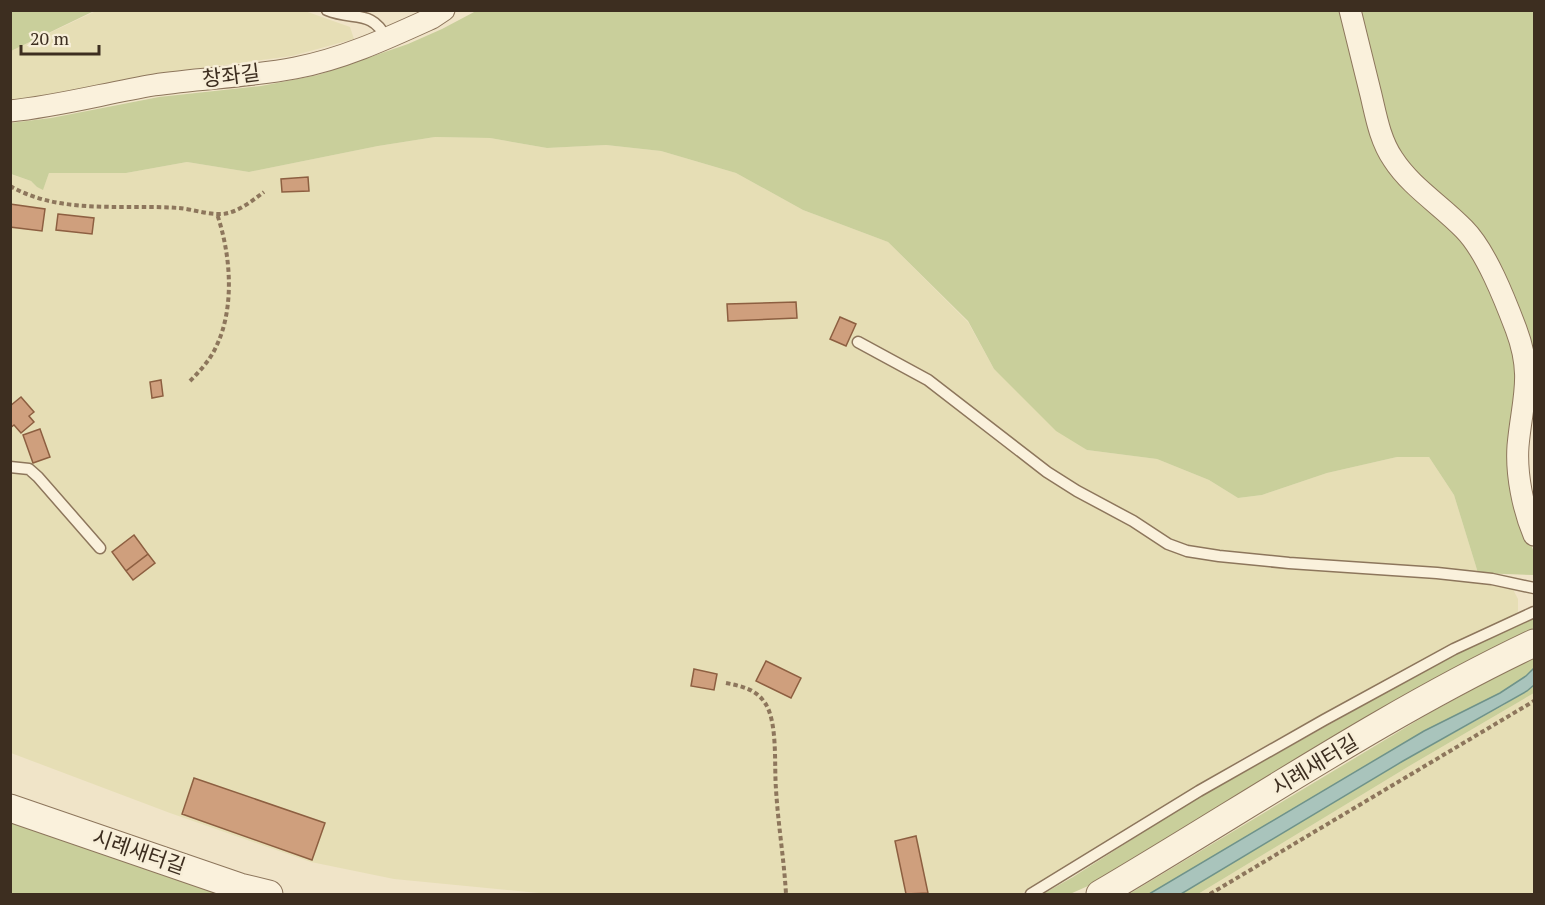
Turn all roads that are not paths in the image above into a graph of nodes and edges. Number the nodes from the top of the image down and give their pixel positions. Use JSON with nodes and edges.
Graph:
{"nodes":[{"id":1,"x":327,"y":10,"type":"edge"},
{"id":2,"x":444,"y":10,"type":"edge"},
{"id":3,"x":1350,"y":10,"type":"edge"},
{"id":4,"x":386,"y":38,"type":"junction"},
{"id":5,"x":10,"y":111,"type":"edge"},
{"id":6,"x":858,"y":342,"type":"dead end"},
{"id":7,"x":10,"y":467,"type":"edge"},
{"id":8,"x":1534,"y":535,"type":"edge"},
{"id":9,"x":100,"y":548,"type":"dead end"},
{"id":10,"x":1534,"y":588,"type":"edge"},
{"id":11,"x":1534,"y":612,"type":"edge"},
{"id":12,"x":1534,"y":643,"type":"edge"},
{"id":13,"x":10,"y":808,"type":"edge"},
{"id":14,"x":269,"y":894,"type":"edge"},
{"id":15,"x":1031,"y":894,"type":"edge"},
{"id":16,"x":1100,"y":894,"type":"edge"}],
"edges":[{"from":1,"to":4,"type":"lane"},
{"from":2,"to":4,"type":"street","name":"창좌길"},
{"from":3,"to":8,"type":"street"},
{"from":4,"to":5,"type":"street","name":"창좌길"},
{"from":6,"to":10,"type":"lane"},
{"from":7,"to":9,"type":"lane"},
{"from":11,"to":15,"type":"lane"},
{"from":12,"to":16,"type":"street","name":"시례새터길"},
{"from":13,"to":14,"type":"street","name":"시례새터길"}]}
